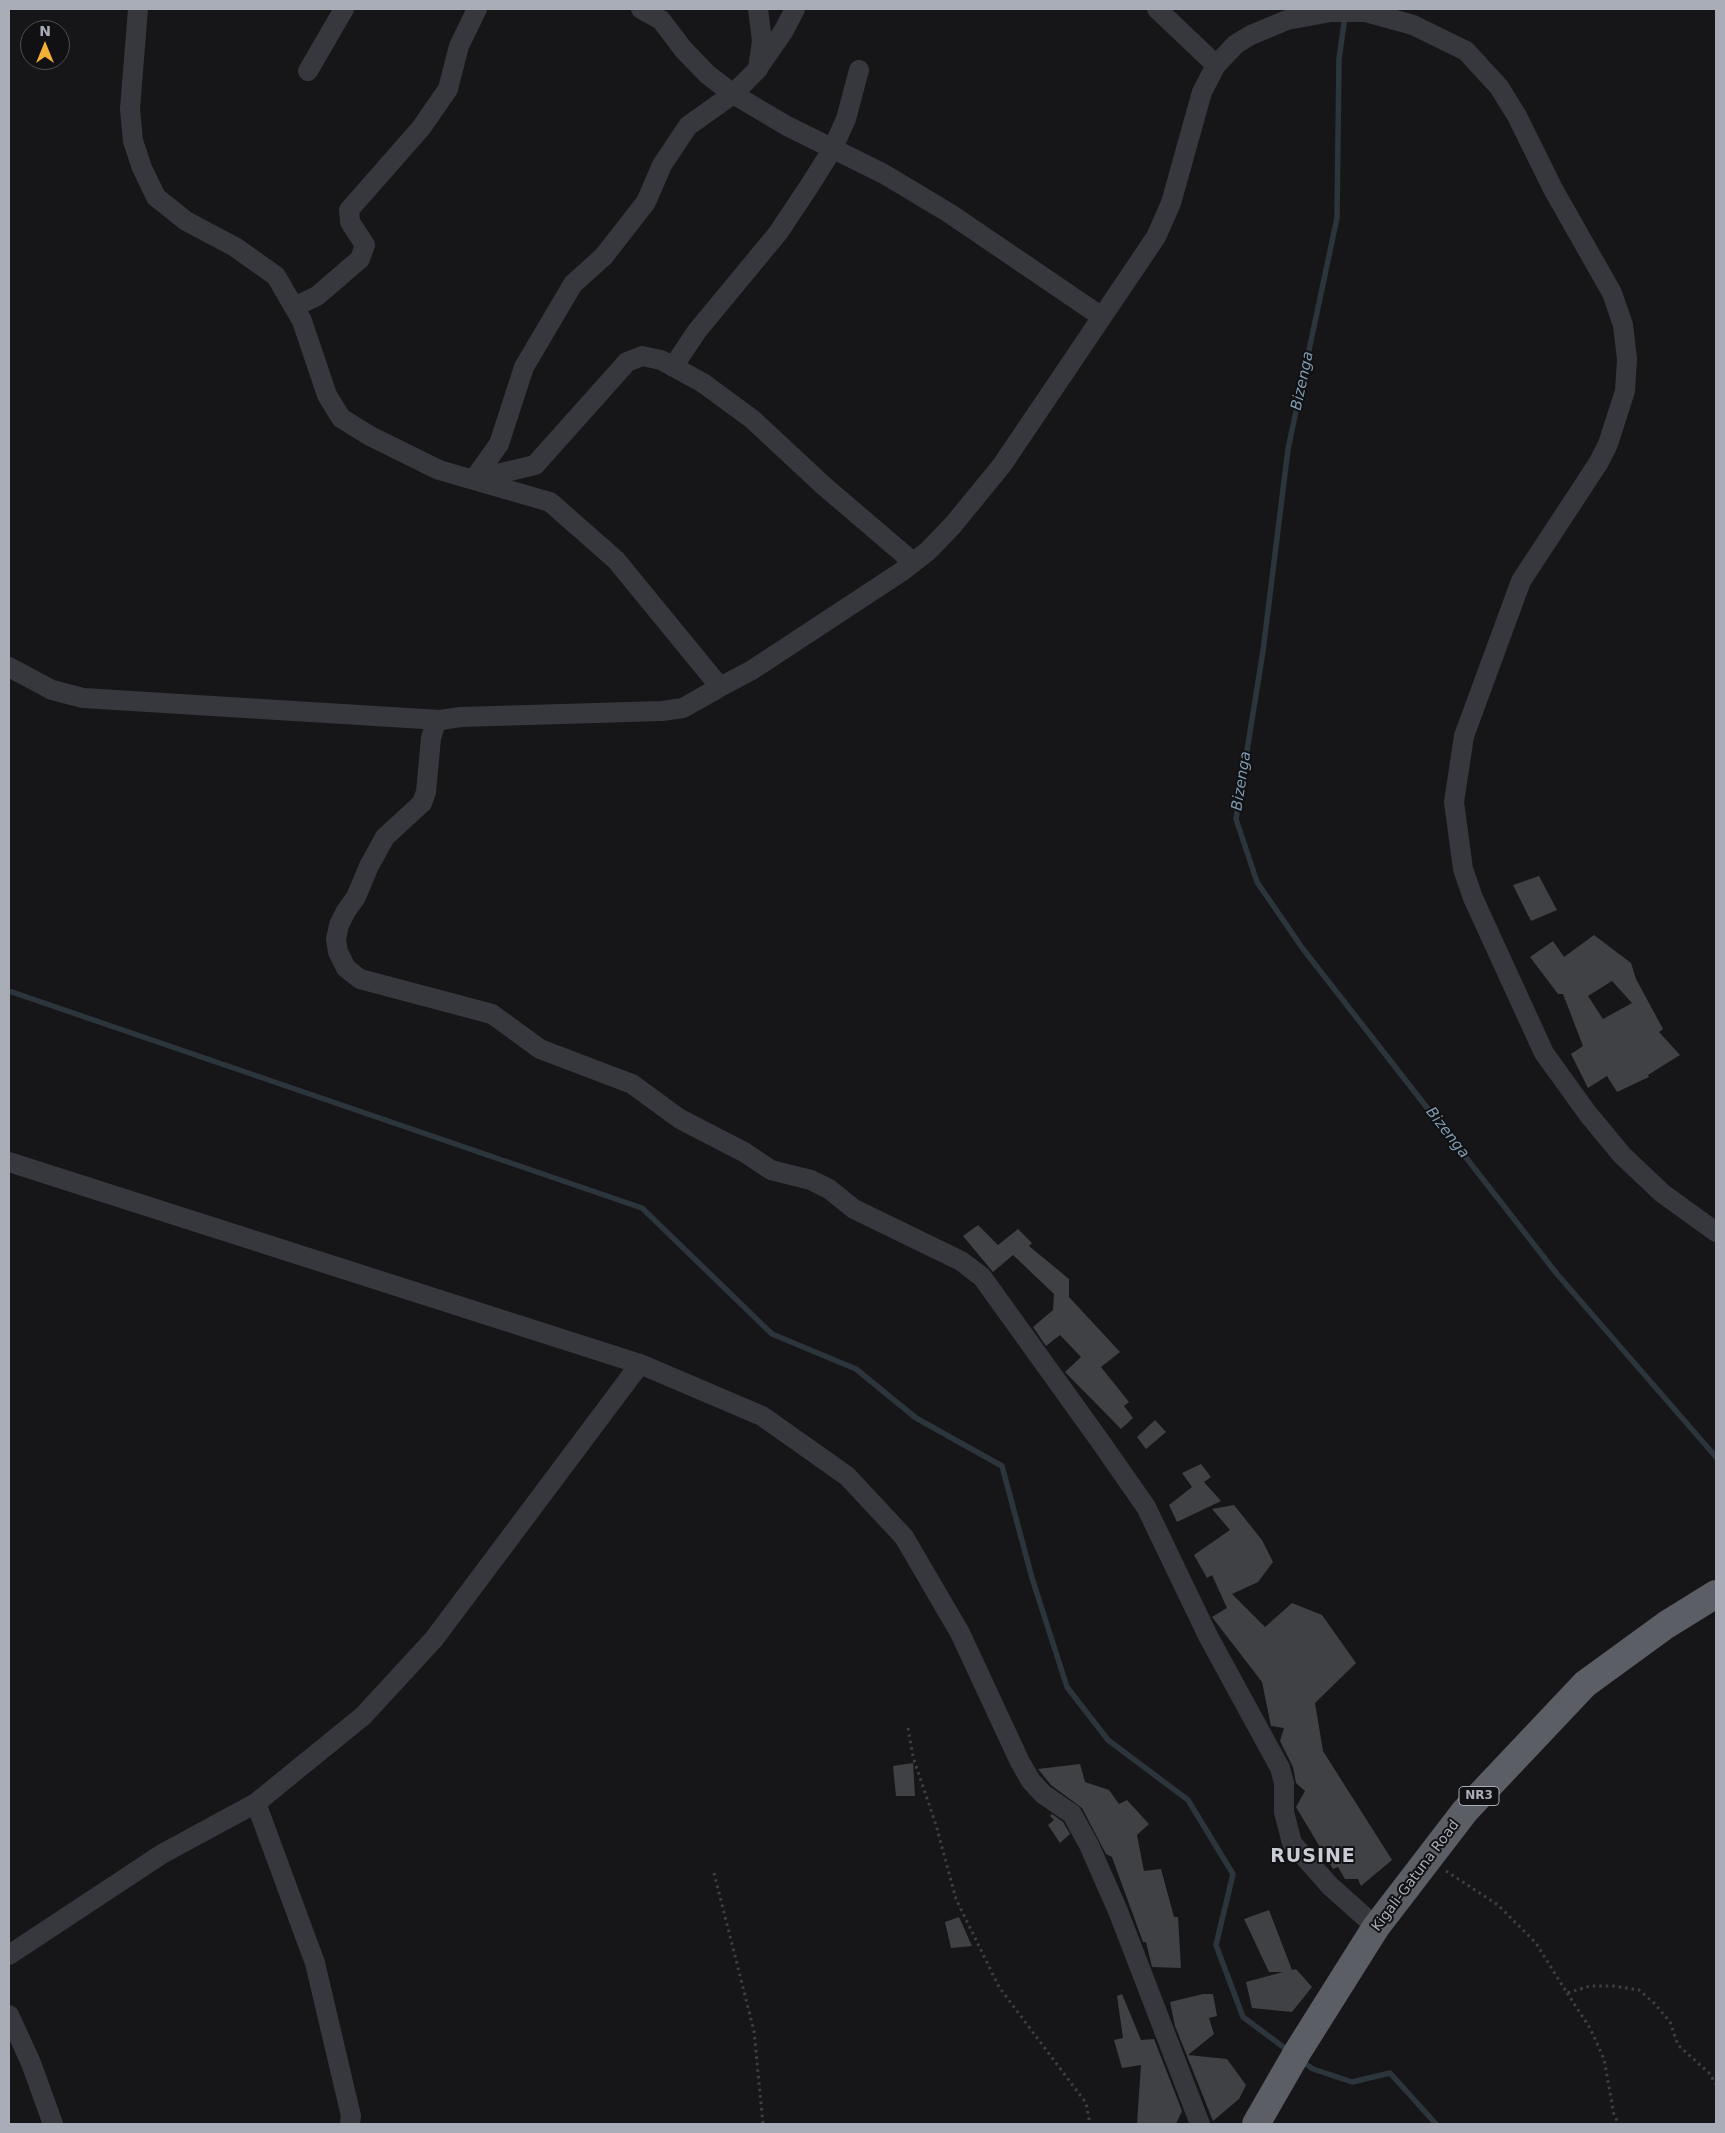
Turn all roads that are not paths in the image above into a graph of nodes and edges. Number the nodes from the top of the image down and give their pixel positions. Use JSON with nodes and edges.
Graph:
{"nodes":[{"id":1,"x":138,"y":9,"type":"edge"},
{"id":2,"x":344,"y":9,"type":"edge"},
{"id":3,"x":478,"y":9,"type":"edge"},
{"id":4,"x":641,"y":9,"type":"edge"},
{"id":5,"x":758,"y":9,"type":"edge"},
{"id":6,"x":795,"y":9,"type":"edge"},
{"id":7,"x":1157,"y":9,"type":"edge"},
{"id":8,"x":1216,"y":65,"type":"junction"},
{"id":9,"x":758,"y":69,"type":"junction"},
{"id":10,"x":859,"y":70,"type":"dead end"},
{"id":11,"x":308,"y":71,"type":"dead end"},
{"id":12,"x":733,"y":94,"type":"junction"},
{"id":13,"x":832,"y":150,"type":"junction"},
{"id":14,"x":294,"y":307,"type":"junction"},
{"id":15,"x":1102,"y":318,"type":"junction"},
{"id":16,"x":673,"y":367,"type":"junction"},
{"id":17,"x":474,"y":479,"type":"junction"},
{"id":18,"x":913,"y":562,"type":"junction"},
{"id":19,"x":9,"y":666,"type":"edge"},
{"id":20,"x":720,"y":687,"type":"junction"},
{"id":21,"x":440,"y":720,"type":"junction"},
{"id":22,"x":9,"y":1162,"type":"edge"},
{"id":23,"x":1716,"y":1232,"type":"edge"},
{"id":24,"x":640,"y":1364,"type":"junction"},
{"id":25,"x":1716,"y":1594,"type":"edge"},
{"id":26,"x":256,"y":1803,"type":"junction"},
{"id":27,"x":1376,"y":1927,"type":"junction"},
{"id":28,"x":9,"y":1955,"type":"edge"},
{"id":29,"x":9,"y":2015,"type":"edge"},
{"id":30,"x":53,"y":2124,"type":"edge"},
{"id":31,"x":350,"y":2124,"type":"edge"},
{"id":32,"x":1200,"y":2124,"type":"edge"},
{"id":33,"x":1256,"y":2124,"type":"edge"}],
"edges":[{"from":1,"to":14,"type":"street"},
{"from":2,"to":11,"type":"street"},
{"from":3,"to":14,"type":"street"},
{"from":4,"to":12,"type":"street"},
{"from":5,"to":9,"type":"street"},
{"from":6,"to":9,"type":"street"},
{"from":7,"to":8,"type":"street"},
{"from":8,"to":15,"type":"street"},
{"from":8,"to":23,"type":"street"},
{"from":9,"to":12,"type":"street"},
{"from":10,"to":13,"type":"street"},
{"from":12,"to":13,"type":"street"},
{"from":12,"to":17,"type":"street"},
{"from":13,"to":15,"type":"street"},
{"from":13,"to":16,"type":"street"},
{"from":14,"to":17,"type":"street"},
{"from":15,"to":18,"type":"street"},
{"from":16,"to":17,"type":"street"},
{"from":16,"to":18,"type":"street"},
{"from":17,"to":20,"type":"street"},
{"from":18,"to":20,"type":"street"},
{"from":19,"to":21,"type":"street"},
{"from":20,"to":21,"type":"street"},
{"from":21,"to":27,"type":"street"},
{"from":22,"to":24,"type":"street"},
{"from":24,"to":26,"type":"street"},
{"from":24,"to":32,"type":"street"},
{"from":25,"to":27,"type":"highway","name":"Kigali-Gatuna Road","number":"NR3"},
{"from":26,"to":28,"type":"street"},
{"from":26,"to":31,"type":"street"},
{"from":27,"to":33,"type":"highway","name":"Kigali-Gatuna Road","number":"NR3"},
{"from":29,"to":30,"type":"street"}]}
